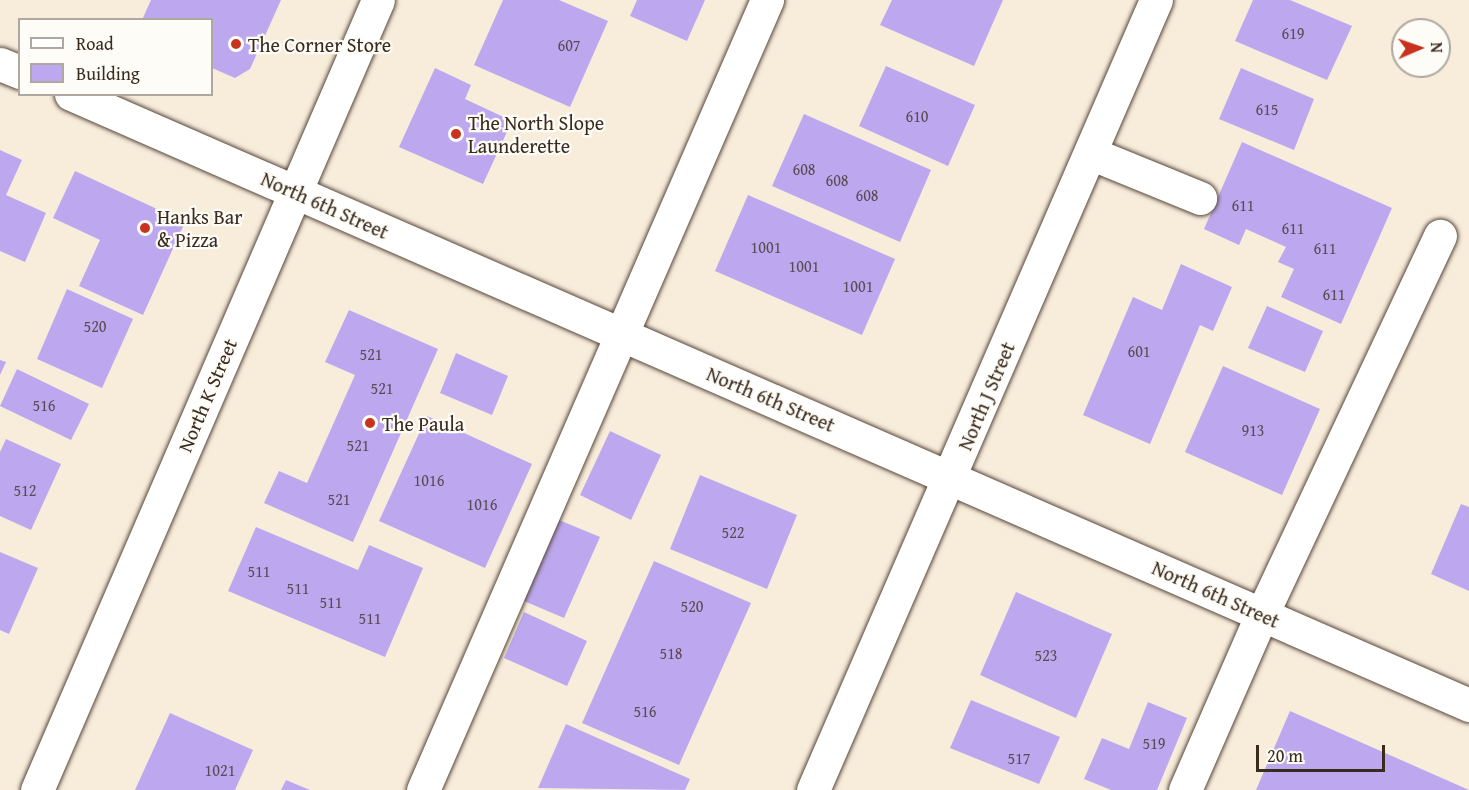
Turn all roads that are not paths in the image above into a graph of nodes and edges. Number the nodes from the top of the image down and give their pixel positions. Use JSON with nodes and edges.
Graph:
{"nodes":[{"id":1,"x":378,"y":0,"type":"edge"},
{"id":2,"x":767,"y":0,"type":"edge"},
{"id":3,"x":1156,"y":0,"type":"edge"},
{"id":4,"x":0,"y":64,"type":"edge"},
{"id":5,"x":18,"y":71,"type":"edge"},
{"id":6,"x":76,"y":96,"type":"edge"},
{"id":7,"x":1090,"y":153,"type":"junction"},
{"id":8,"x":295,"y":192,"type":"junction"},
{"id":9,"x":1200,"y":198,"type":"dead end"},
{"id":10,"x":1440,"y":236,"type":"dead end"},
{"id":11,"x":621,"y":334,"type":"junction"},
{"id":12,"x":951,"y":477,"type":"junction"},
{"id":13,"x":1262,"y":614,"type":"junction"},
{"id":14,"x":1469,"y":705,"type":"edge"},
{"id":15,"x":37,"y":790,"type":"edge"},
{"id":16,"x":423,"y":790,"type":"edge"},
{"id":17,"x":813,"y":790,"type":"edge"},
{"id":18,"x":1185,"y":790,"type":"edge"}],
"edges":[{"from":1,"to":8,"type":"street","name":"North K Street"},
{"from":2,"to":11,"type":"street"},
{"from":3,"to":7,"type":"street","name":"North J Street"},
{"from":4,"to":5,"type":"street"},
{"from":6,"to":8,"type":"street","name":"North 6th Street"},
{"from":7,"to":9,"type":"street"},
{"from":7,"to":12,"type":"street","name":"North J Street"},
{"from":8,"to":11,"type":"street","name":"North 6th Street"},
{"from":8,"to":15,"type":"street","name":"North K Street"},
{"from":10,"to":13,"type":"street"},
{"from":11,"to":12,"type":"street","name":"North 6th Street"},
{"from":11,"to":16,"type":"street"},
{"from":12,"to":13,"type":"street","name":"North 6th Street"},
{"from":12,"to":17,"type":"street","name":"North J Street"},
{"from":13,"to":14,"type":"street","name":"North 6th Street"},
{"from":13,"to":18,"type":"street"}]}
